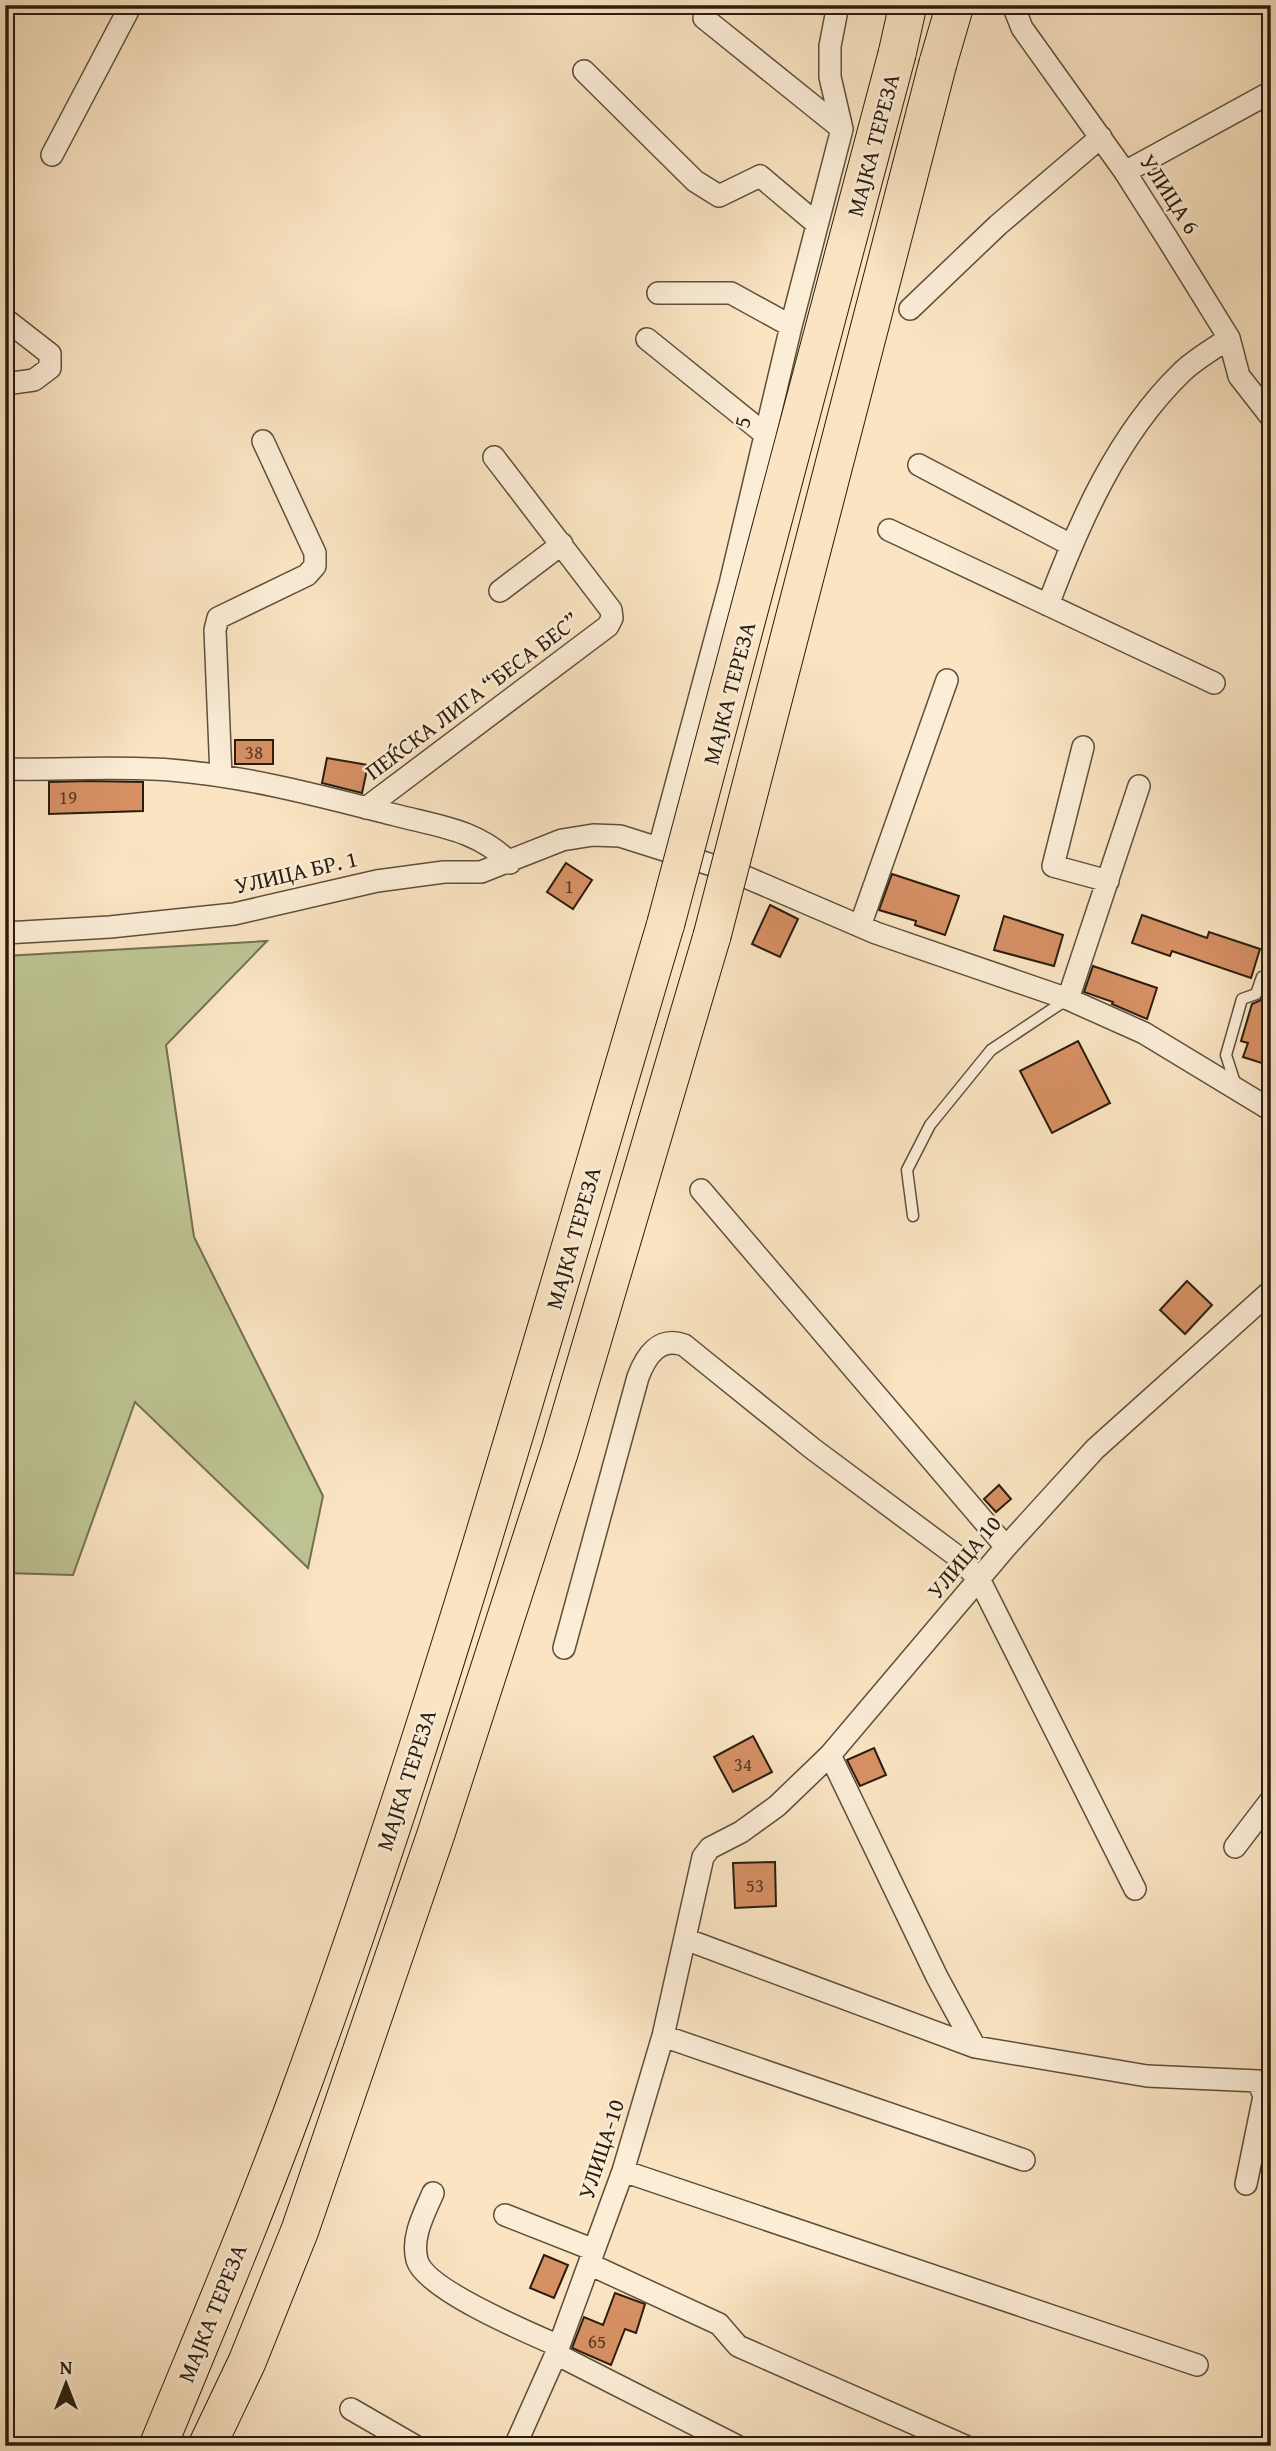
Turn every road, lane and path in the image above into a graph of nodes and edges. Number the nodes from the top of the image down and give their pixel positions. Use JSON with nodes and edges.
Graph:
{"nodes":[{"id":1,"x":131,"y":5,"type":"edge"},
{"id":2,"x":838,"y":5,"type":"edge"},
{"id":3,"x":908,"y":5,"type":"edge"},
{"id":4,"x":955,"y":5,"type":"edge"},
{"id":5,"x":1013,"y":5,"type":"edge"},
{"id":6,"x":704,"y":18,"type":"dead end"},
{"id":7,"x":584,"y":71,"type":"dead end"},
{"id":8,"x":1271,"y":92,"type":"edge"},
{"id":9,"x":842,"y":129,"type":"junction"},
{"id":10,"x":1101,"y":137,"type":"junction"},
{"id":11,"x":52,"y":155,"type":"dead end"},
{"id":12,"x":1125,"y":172,"type":"junction"},
{"id":13,"x":817,"y":223,"type":"junction"},
{"id":14,"x":658,"y":293,"type":"dead end"},
{"id":15,"x":910,"y":309,"type":"dead end"},
{"id":16,"x":5,"y":319,"type":"edge"},
{"id":17,"x":791,"y":326,"type":"junction"},
{"id":18,"x":1230,"y":338,"type":"junction"},
{"id":19,"x":647,"y":339,"type":"dead end"},
{"id":20,"x":5,"y":384,"type":"edge"},
{"id":21,"x":1271,"y":417,"type":"edge"},
{"id":22,"x":766,"y":435,"type":"junction"},
{"id":23,"x":263,"y":441,"type":"dead end"},
{"id":24,"x":494,"y":457,"type":"dead end"},
{"id":25,"x":919,"y":465,"type":"dead end"},
{"id":26,"x":889,"y":530,"type":"dead end"},
{"id":27,"x":562,"y":544,"type":"junction"},
{"id":28,"x":1070,"y":545,"type":"junction"},
{"id":29,"x":500,"y":591,"type":"dead end"},
{"id":30,"x":1048,"y":605,"type":"junction"},
{"id":31,"x":947,"y":680,"type":"dead end"},
{"id":32,"x":1214,"y":683,"type":"dead end"},
{"id":33,"x":1083,"y":747,"type":"dead end"},
{"id":34,"x":5,"y":769,"type":"edge"},
{"id":35,"x":221,"y":776,"type":"junction"},
{"id":36,"x":1139,"y":786,"type":"dead end"},
{"id":37,"x":366,"y":808,"type":"junction"},
{"id":38,"x":659,"y":848,"type":"junction"},
{"id":39,"x":510,"y":863,"type":"junction"},
{"id":40,"x":1108,"y":881,"type":"junction"},
{"id":41,"x":860,"y":926,"type":"junction"},
{"id":42,"x":5,"y":933,"type":"edge"},
{"id":43,"x":1271,"y":979,"type":"edge"},
{"id":44,"x":1068,"y":999,"type":"junction"},
{"id":45,"x":1238,"y":1092,"type":"junction"},
{"id":46,"x":1271,"y":1110,"type":"edge"},
{"id":47,"x":701,"y":1190,"type":"dead end"},
{"id":48,"x":913,"y":1216,"type":"dead end"},
{"id":49,"x":1271,"y":1291,"type":"edge"},
{"id":50,"x":1006,"y":1547,"type":"junction"},
{"id":51,"x":979,"y":1578,"type":"junction"},
{"id":52,"x":564,"y":1648,"type":"dead end"},
{"id":53,"x":830,"y":1755,"type":"junction"},
{"id":54,"x":1271,"y":1800,"type":"edge"},
{"id":55,"x":1235,"y":1847,"type":"dead end"},
{"id":56,"x":703,"y":1857,"type":"joint"},
{"id":57,"x":1135,"y":1889,"type":"dead end"},
{"id":58,"x":685,"y":1939,"type":"junction"},
{"id":59,"x":663,"y":2036,"type":"junction"},
{"id":60,"x":975,"y":2047,"type":"junction"},
{"id":61,"x":1024,"y":2160,"type":"dead end"},
{"id":62,"x":623,"y":2171,"type":"junction"},
{"id":63,"x":1246,"y":2184,"type":"dead end"},
{"id":64,"x":433,"y":2193,"type":"dead end"},
{"id":65,"x":505,"y":2216,"type":"dead end"},
{"id":66,"x":591,"y":2257,"type":"junction"},
{"id":67,"x":557,"y":2350,"type":"junction"},
{"id":68,"x":1197,"y":2365,"type":"dead end"},
{"id":69,"x":351,"y":2409,"type":"dead end"},
{"id":70,"x":158,"y":2446,"type":"edge"},
{"id":71,"x":207,"y":2446,"type":"edge"},
{"id":72,"x":415,"y":2446,"type":"edge"},
{"id":73,"x":515,"y":2446,"type":"edge"},
{"id":74,"x":737,"y":2446,"type":"edge"},
{"id":75,"x":965,"y":2446,"type":"edge"}],
"edges":[{"from":1,"to":11,"type":"street"},
{"from":2,"to":9,"type":"street","name":"5"},
{"from":3,"to":70,"type":"highway","name":"МАЈКА ТЕРЕЗА","bridge":true},
{"from":4,"to":71,"type":"highway","name":"МАЈКА ТЕРЕЗА","bridge":true},
{"from":5,"to":10,"type":"street","name":"УЛИЦА 6"},
{"from":6,"to":9,"type":"street"},
{"from":7,"to":13,"type":"street"},
{"from":8,"to":12,"type":"street"},
{"from":9,"to":13,"type":"street","name":"5"},
{"from":10,"to":12,"type":"street","name":"УЛИЦА 6"},
{"from":10,"to":15,"type":"street"},
{"from":12,"to":18,"type":"street","name":"УЛИЦА 6"},
{"from":13,"to":17,"type":"street","name":"5"},
{"from":14,"to":17,"type":"street"},
{"from":16,"to":20,"type":"street"},
{"from":17,"to":22,"type":"street","name":"5"},
{"from":18,"to":21,"type":"street","name":"УЛИЦА 6"},
{"from":18,"to":28,"type":"street"},
{"from":19,"to":22,"type":"street"},
{"from":22,"to":38,"type":"street","name":"5"},
{"from":23,"to":35,"type":"street"},
{"from":24,"to":27,"type":"street","name":"ПЕЌСКА ЛИГА “БЕСА БЕС”"},
{"from":25,"to":28,"type":"street"},
{"from":26,"to":30,"type":"street"},
{"from":27,"to":29,"type":"street"},
{"from":27,"to":37,"type":"street","name":"ПЕЌСКА ЛИГА “БЕСА БЕС”"},
{"from":28,"to":30,"type":"street"},
{"from":30,"to":32,"type":"street"},
{"from":31,"to":41,"type":"street"},
{"from":33,"to":40,"type":"street"},
{"from":34,"to":35,"type":"street","name":"ПЕЌСКА ЛИГА “БЕСА БЕС”"},
{"from":35,"to":37,"type":"street","name":"ПЕЌСКА ЛИГА “БЕСА БЕС”"},
{"from":36,"to":40,"type":"street"},
{"from":37,"to":39,"type":"street","name":"ПЕЌСКА ЛИГА “БЕСА БЕС”"},
{"from":38,"to":39,"type":"street","name":"УЛИЦА БР. 1"},
{"from":38,"to":41,"type":"street","name":"УЛИЦА БР. 1"},
{"from":39,"to":42,"type":"street","name":"УЛИЦА БР. 1"},
{"from":40,"to":44,"type":"street"},
{"from":41,"to":44,"type":"street","name":"УЛИЦА БР. 1"},
{"from":43,"to":45,"type":"lane"},
{"from":44,"to":45,"type":"street","name":"УЛИЦА БР. 1"},
{"from":44,"to":48,"type":"lane"},
{"from":45,"to":46,"type":"street","name":"УЛИЦА БР. 1"},
{"from":47,"to":50,"type":"street"},
{"from":49,"to":50,"type":"street","name":"УЛИЦА 10"},
{"from":50,"to":51,"type":"street","name":"УЛИЦА 10"},
{"from":51,"to":52,"type":"street"},
{"from":51,"to":53,"type":"street","name":"УЛИЦА 10"},
{"from":51,"to":57,"type":"street"},
{"from":53,"to":56,"type":"street","name":"УЛИЦА 10"},
{"from":53,"to":60,"type":"street"},
{"from":54,"to":55,"type":"street"},
{"from":56,"to":58,"type":"street","name":"УЛИЦА-10"},
{"from":58,"to":59,"type":"street","name":"УЛИЦА-10"},
{"from":58,"to":60,"type":"street"},
{"from":59,"to":61,"type":"street"},
{"from":59,"to":62,"type":"street","name":"УЛИЦА-10"},
{"from":60,"to":63,"type":"street"},
{"from":62,"to":66,"type":"street","name":"УЛИЦА-10"},
{"from":62,"to":68,"type":"street"},
{"from":64,"to":67,"type":"street"},
{"from":65,"to":66,"type":"street"},
{"from":66,"to":67,"type":"street","name":"УЛИЦА-10"},
{"from":66,"to":75,"type":"street"},
{"from":67,"to":73,"type":"street","name":"УЛИЦА-10"},
{"from":67,"to":74,"type":"street"},
{"from":69,"to":72,"type":"street"}]}
